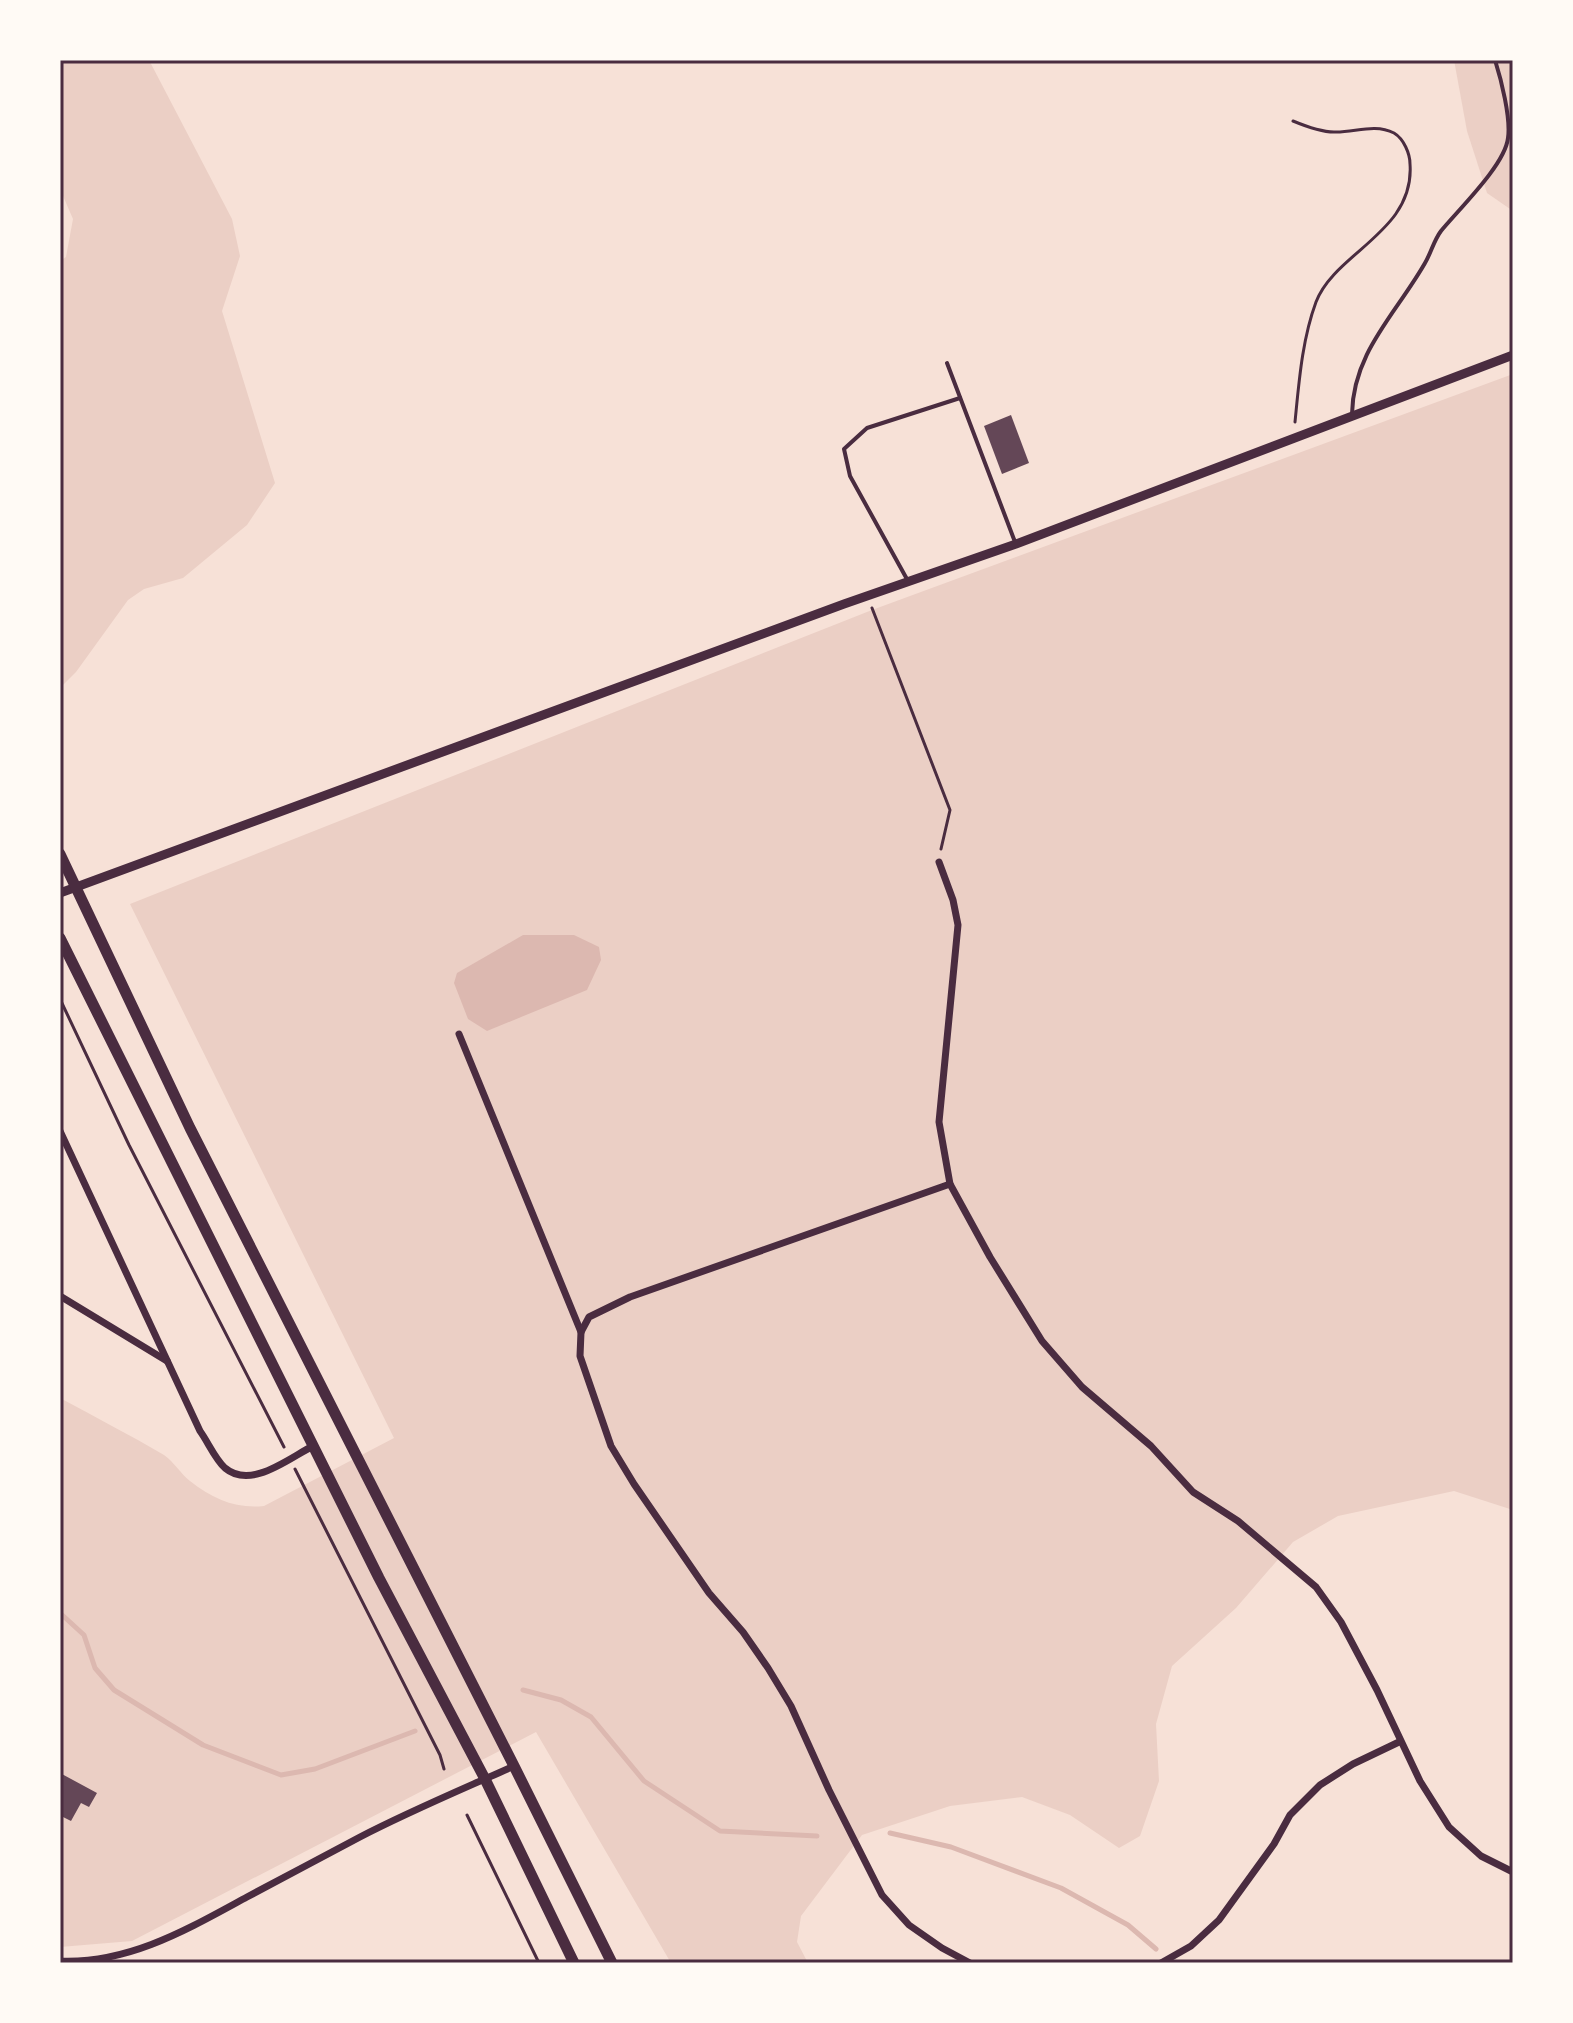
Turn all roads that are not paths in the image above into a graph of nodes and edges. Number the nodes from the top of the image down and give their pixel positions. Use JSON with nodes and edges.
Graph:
{"nodes":[{"id":1,"x":1495,"y":60,"type":"edge"},
{"id":2,"x":1513,"y":355,"type":"edge"},
{"id":3,"x":947,"y":363,"type":"dead end"},
{"id":4,"x":960,"y":398,"type":"junction"},
{"id":5,"x":1352,"y":416,"type":"junction"},
{"id":6,"x":1016,"y":544,"type":"junction"},
{"id":7,"x":909,"y":582,"type":"junction"},
{"id":8,"x":60,"y":854,"type":"edge"},
{"id":9,"x":939,"y":862,"type":"road end"},
{"id":10,"x":77,"y":888,"type":"junction"},
{"id":11,"x":60,"y":893,"type":"edge"},
{"id":12,"x":60,"y":938,"type":"edge"},
{"id":13,"x":459,"y":1034,"type":"dead end"},
{"id":14,"x":60,"y":1131,"type":"edge"},
{"id":15,"x":950,"y":1184,"type":"junction"},
{"id":16,"x":60,"y":1296,"type":"edge"},
{"id":17,"x":581,"y":1332,"type":"junction"},
{"id":18,"x":167,"y":1361,"type":"junction"},
{"id":19,"x":313,"y":1446,"type":"junction"},
{"id":20,"x":1399,"y":1742,"type":"junction"},
{"id":21,"x":514,"y":1766,"type":"junction"},
{"id":22,"x":485,"y":1779,"type":"junction"},
{"id":23,"x":1513,"y":1872,"type":"edge"},
{"id":24,"x":60,"y":1961,"type":"edge"},
{"id":25,"x":81,"y":1962,"type":"edge"},
{"id":26,"x":574,"y":1963,"type":"edge"},
{"id":27,"x":612,"y":1963,"type":"edge"},
{"id":28,"x":970,"y":1963,"type":"edge"},
{"id":29,"x":1161,"y":1963,"type":"edge"}],
"edges":[{"from":1,"to":5,"type":"lane"},
{"from":2,"to":5,"type":"street"},
{"from":3,"to":4,"type":"lane"},
{"from":4,"to":6,"type":"lane"},
{"from":4,"to":7,"type":"lane"},
{"from":5,"to":6,"type":"street"},
{"from":6,"to":7,"type":"street"},
{"from":7,"to":10,"type":"street"},
{"from":8,"to":10,"type":"main road"},
{"from":9,"to":15,"type":"street"},
{"from":10,"to":11,"type":"street"},
{"from":10,"to":21,"type":"main road"},
{"from":12,"to":19,"type":"main road"},
{"from":13,"to":17,"type":"street"},
{"from":14,"to":18,"type":"street"},
{"from":15,"to":17,"type":"street"},
{"from":15,"to":20,"type":"street"},
{"from":16,"to":18,"type":"street"},
{"from":17,"to":28,"type":"street"},
{"from":18,"to":19,"type":"street"},
{"from":19,"to":22,"type":"main road"},
{"from":20,"to":23,"type":"street"},
{"from":20,"to":29,"type":"street"},
{"from":21,"to":22,"type":"street"},
{"from":21,"to":27,"type":"main road"},
{"from":22,"to":25,"type":"street"},
{"from":22,"to":26,"type":"main road"},
{"from":24,"to":25,"type":"street"}]}
